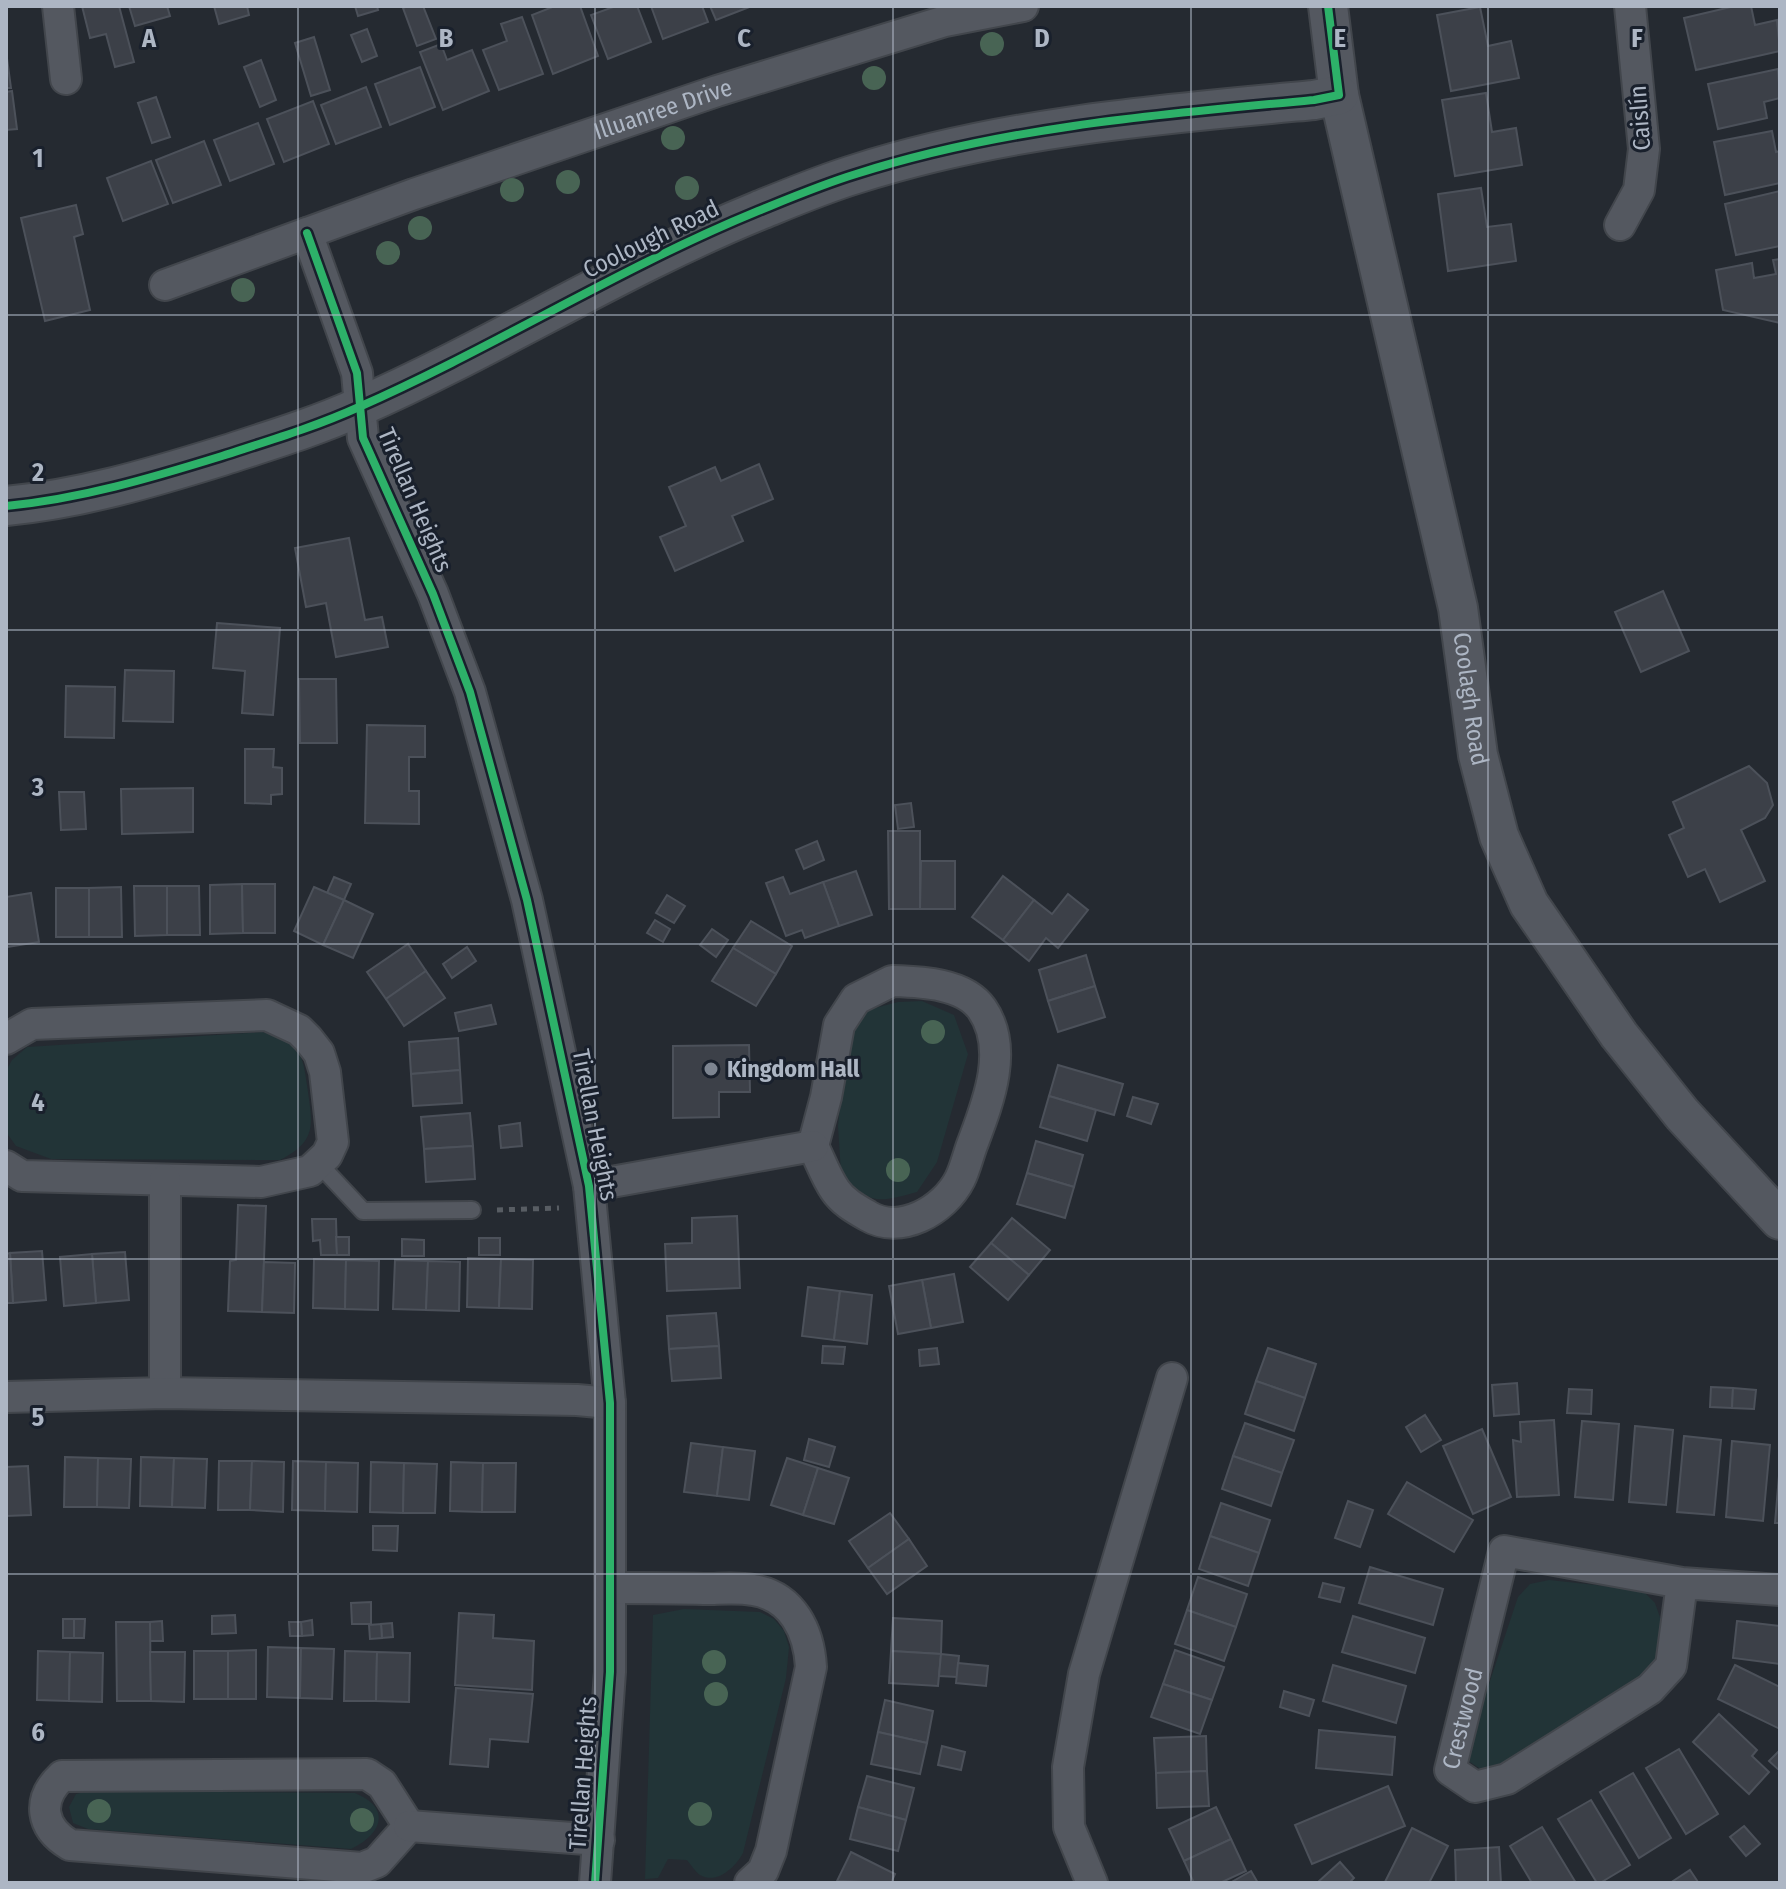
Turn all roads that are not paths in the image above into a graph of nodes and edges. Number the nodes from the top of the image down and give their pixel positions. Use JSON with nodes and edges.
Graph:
{"nodes":[{"id":1,"x":58,"y":6,"type":"edge"},
{"id":2,"x":1023,"y":6,"type":"edge"},
{"id":3,"x":1328,"y":6,"type":"edge"},
{"id":4,"x":1630,"y":6,"type":"edge"},
{"id":5,"x":66,"y":79,"type":"dead end"},
{"id":6,"x":1339,"y":95,"type":"junction"},
{"id":7,"x":1620,"y":225,"type":"dead end"},
{"id":8,"x":307,"y":233,"type":"junction"},
{"id":9,"x":165,"y":285,"type":"dead end"},
{"id":10,"x":360,"y":407,"type":"junction"},
{"id":11,"x":6,"y":506,"type":"edge"},
{"id":12,"x":6,"y":1039,"type":"edge"},
{"id":13,"x":813,"y":1146,"type":"junction"},
{"id":14,"x":319,"y":1164,"type":"junction"},
{"id":15,"x":6,"y":1166,"type":"edge"},
{"id":16,"x":165,"y":1180,"type":"junction"},
{"id":17,"x":589,"y":1186,"type":"junction"},
{"id":18,"x":472,"y":1210,"type":"road end"},
{"id":19,"x":1780,"y":1220,"type":"edge"},
{"id":20,"x":1172,"y":1378,"type":"dead end"},
{"id":21,"x":165,"y":1393,"type":"junction"},
{"id":22,"x":6,"y":1397,"type":"edge"},
{"id":23,"x":610,"y":1403,"type":"junction"},
{"id":24,"x":1682,"y":1583,"type":"junction"},
{"id":25,"x":610,"y":1588,"type":"junction"},
{"id":26,"x":1780,"y":1590,"type":"edge"},
{"id":27,"x":409,"y":1826,"type":"junction"},
{"id":28,"x":599,"y":1840,"type":"junction"},
{"id":29,"x":595,"y":1883,"type":"edge"},
{"id":30,"x":750,"y":1883,"type":"edge"},
{"id":31,"x":1092,"y":1883,"type":"edge"}],
"edges":[{"from":1,"to":5,"type":"street"},
{"from":2,"to":8,"type":"street","name":"Illuanree Drive"},
{"from":3,"to":6,"type":"street","name":"Coolagh Road"},
{"from":4,"to":7,"type":"street","name":"Caislín"},
{"from":6,"to":10,"type":"street","name":"Coolough Road"},
{"from":6,"to":19,"type":"street","name":"Coolagh Road"},
{"from":8,"to":9,"type":"street","name":"Illuanree Drive"},
{"from":8,"to":10,"type":"street"},
{"from":10,"to":11,"type":"street","name":"Coolough Road"},
{"from":10,"to":17,"type":"street","name":"Tirellan Heights"},
{"from":12,"to":14,"type":"street"},
{"from":13,"to":13,"type":"street"},
{"from":13,"to":17,"type":"street","name":"Tirellan Heights"},
{"from":14,"to":16,"type":"street"},
{"from":14,"to":18,"type":"lane"},
{"from":15,"to":16,"type":"street"},
{"from":16,"to":21,"type":"street"},
{"from":17,"to":23,"type":"street","name":"Tirellan Heights"},
{"from":20,"to":31,"type":"street"},
{"from":21,"to":22,"type":"street"},
{"from":21,"to":23,"type":"street"},
{"from":23,"to":25,"type":"street","name":"Tirellan Heights"},
{"from":24,"to":24,"type":"street","name":"Crestwood"},
{"from":24,"to":26,"type":"street","name":"Crestwood"},
{"from":25,"to":28,"type":"street","name":"Tirellan Heights"},
{"from":25,"to":30,"type":"street"},
{"from":27,"to":27,"type":"street"},
{"from":27,"to":28,"type":"street","name":"Tirellan Heights"},
{"from":28,"to":29,"type":"street","name":"Tirellan Heights"}]}
